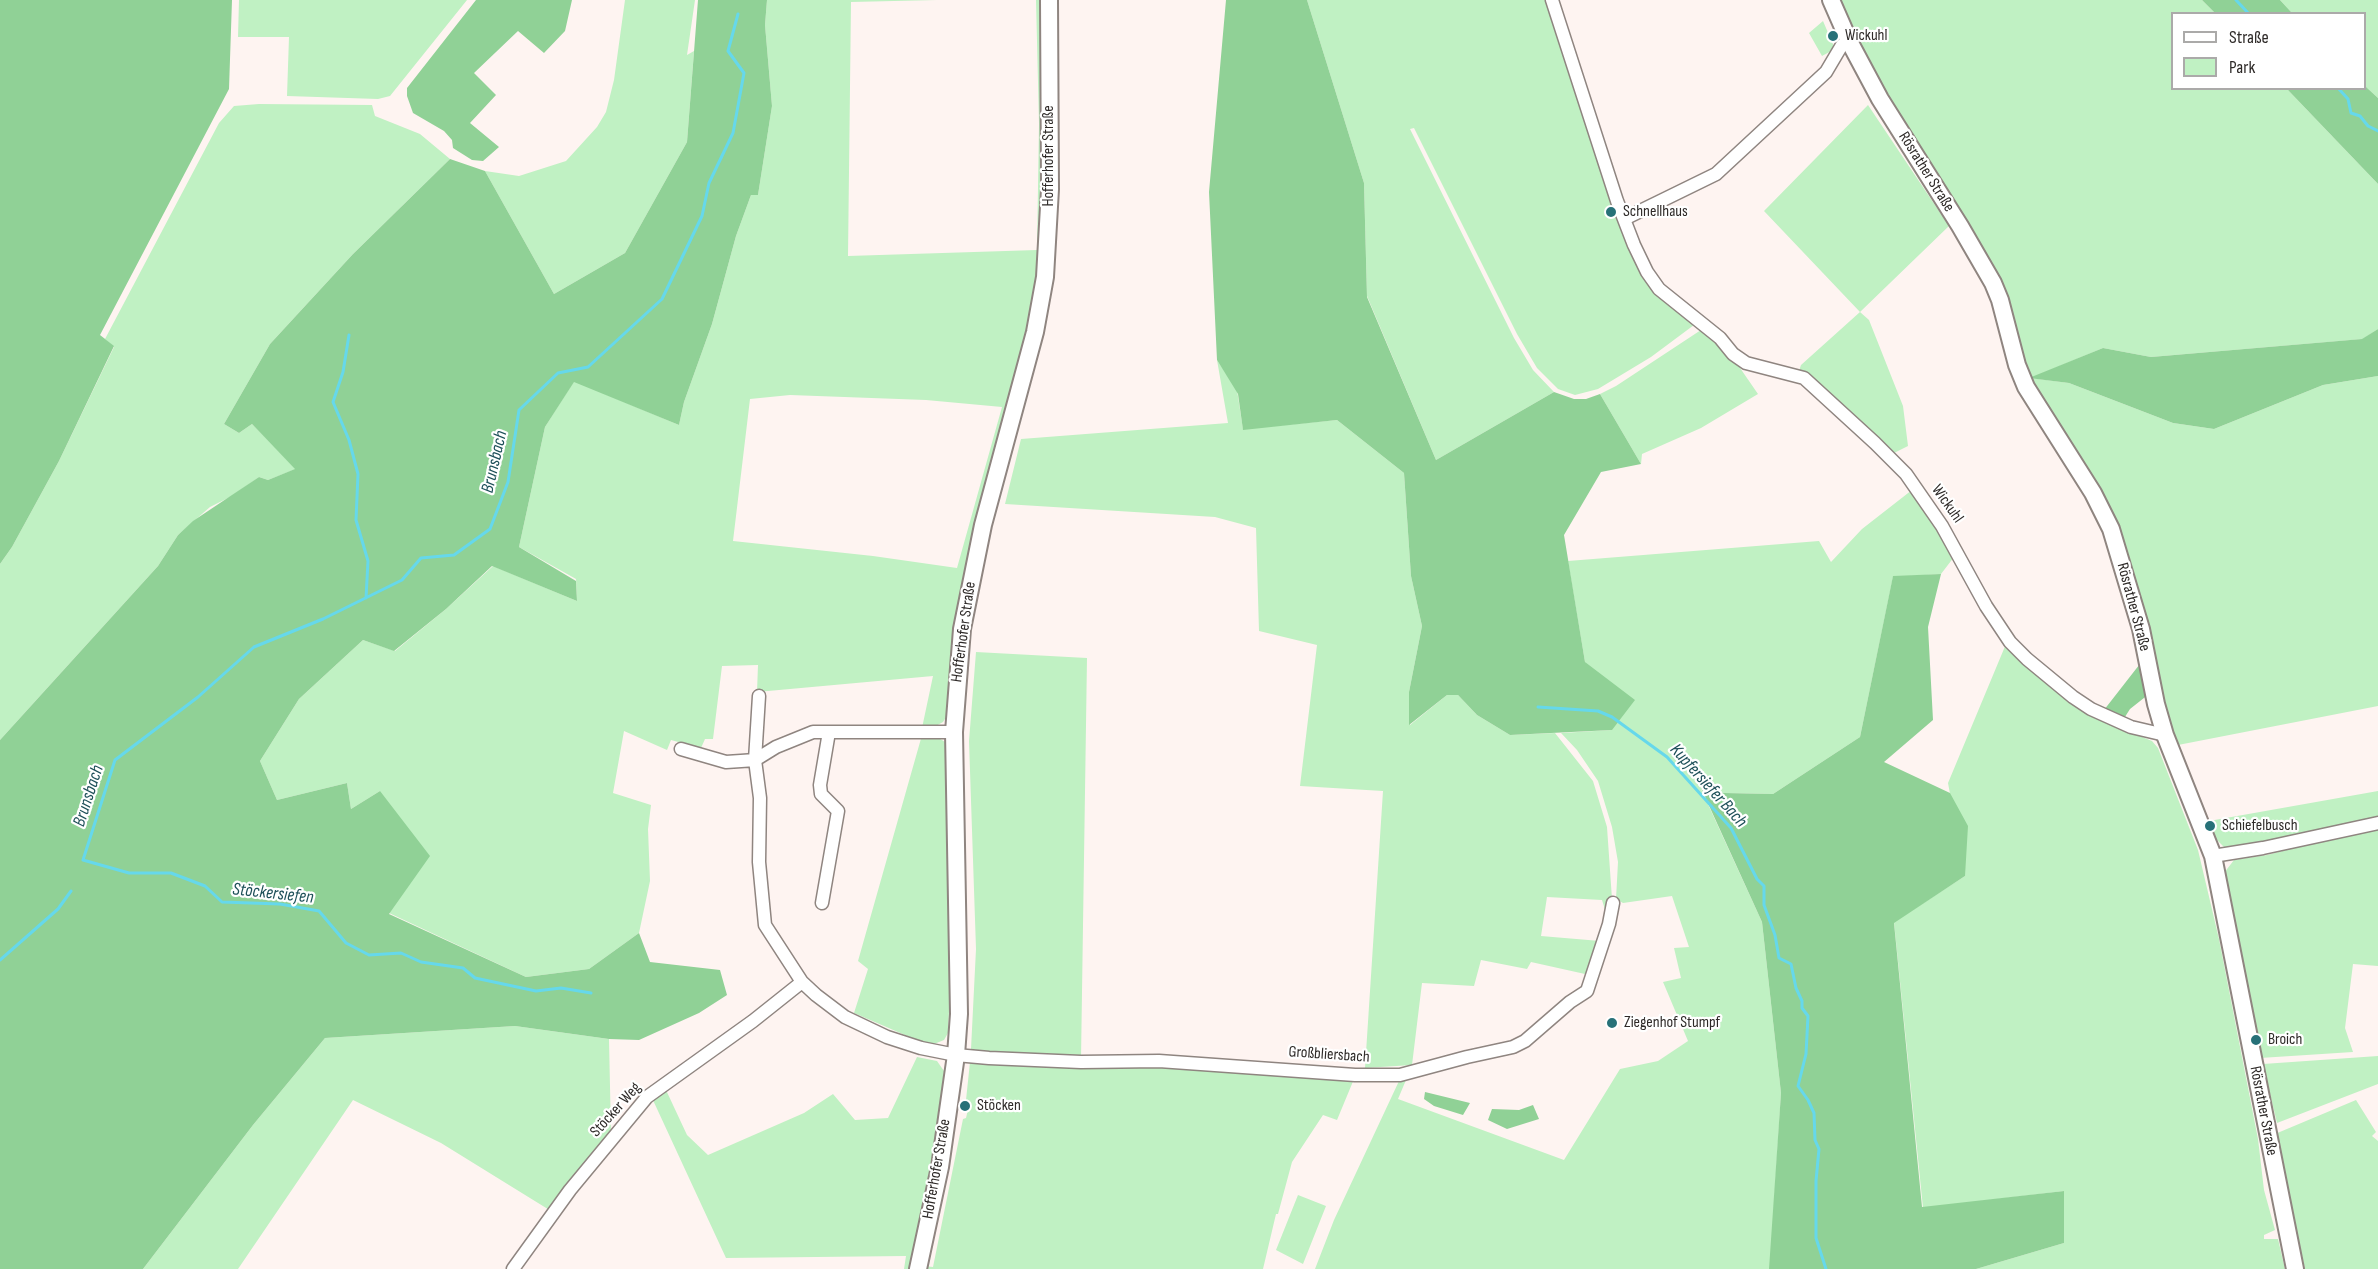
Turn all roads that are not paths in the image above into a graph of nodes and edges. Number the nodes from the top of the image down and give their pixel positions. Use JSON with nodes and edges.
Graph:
{"nodes":[{"id":1,"x":1049,"y":0,"type":"edge"},
{"id":2,"x":1552,"y":0,"type":"edge"},
{"id":3,"x":1831,"y":0,"type":"edge"},
{"id":4,"x":1849,"y":41,"type":"junction"},
{"id":5,"x":1624,"y":219,"type":"junction"},
{"id":6,"x":759,"y":696,"type":"dead end"},
{"id":7,"x":830,"y":732,"type":"junction"},
{"id":8,"x":954,"y":732,"type":"junction"},
{"id":9,"x":2165,"y":735,"type":"junction"},
{"id":10,"x":681,"y":749,"type":"dead end"},
{"id":11,"x":755,"y":760,"type":"junction"},
{"id":12,"x":2378,"y":823,"type":"edge"},
{"id":13,"x":2213,"y":856,"type":"junction"},
{"id":14,"x":822,"y":903,"type":"dead end"},
{"id":15,"x":1613,"y":903,"type":"dead end"},
{"id":16,"x":802,"y":982,"type":"junction"},
{"id":17,"x":956,"y":1055,"type":"junction"},
{"id":18,"x":513,"y":1269,"type":"edge"},
{"id":19,"x":918,"y":1269,"type":"edge"},
{"id":20,"x":2295,"y":1269,"type":"edge"}],
"edges":[{"from":1,"to":8,"type":"street","name":"Hofferhofer Straße"},
{"from":2,"to":5,"type":"street","name":"Wickuhl"},
{"from":3,"to":4,"type":"street","name":"Rösrather Straße"},
{"from":4,"to":5,"type":"street"},
{"from":4,"to":9,"type":"street","name":"Rösrather Straße"},
{"from":5,"to":9,"type":"street","name":"Wickuhl"},
{"from":6,"to":11,"type":"street"},
{"from":7,"to":8,"type":"street"},
{"from":7,"to":11,"type":"street"},
{"from":7,"to":14,"type":"street"},
{"from":8,"to":17,"type":"street","name":"Hofferhofer Straße"},
{"from":9,"to":13,"type":"street","name":"Rösrather Straße"},
{"from":10,"to":11,"type":"street"},
{"from":11,"to":16,"type":"street"},
{"from":12,"to":13,"type":"street"},
{"from":13,"to":20,"type":"street","name":"Rösrather Straße"},
{"from":15,"to":17,"type":"street","name":"Großbliersbach"},
{"from":16,"to":17,"type":"street"},
{"from":16,"to":18,"type":"street","name":"Stöcker Weg"},
{"from":17,"to":19,"type":"street","name":"Hofferhofer Straße"}]}
